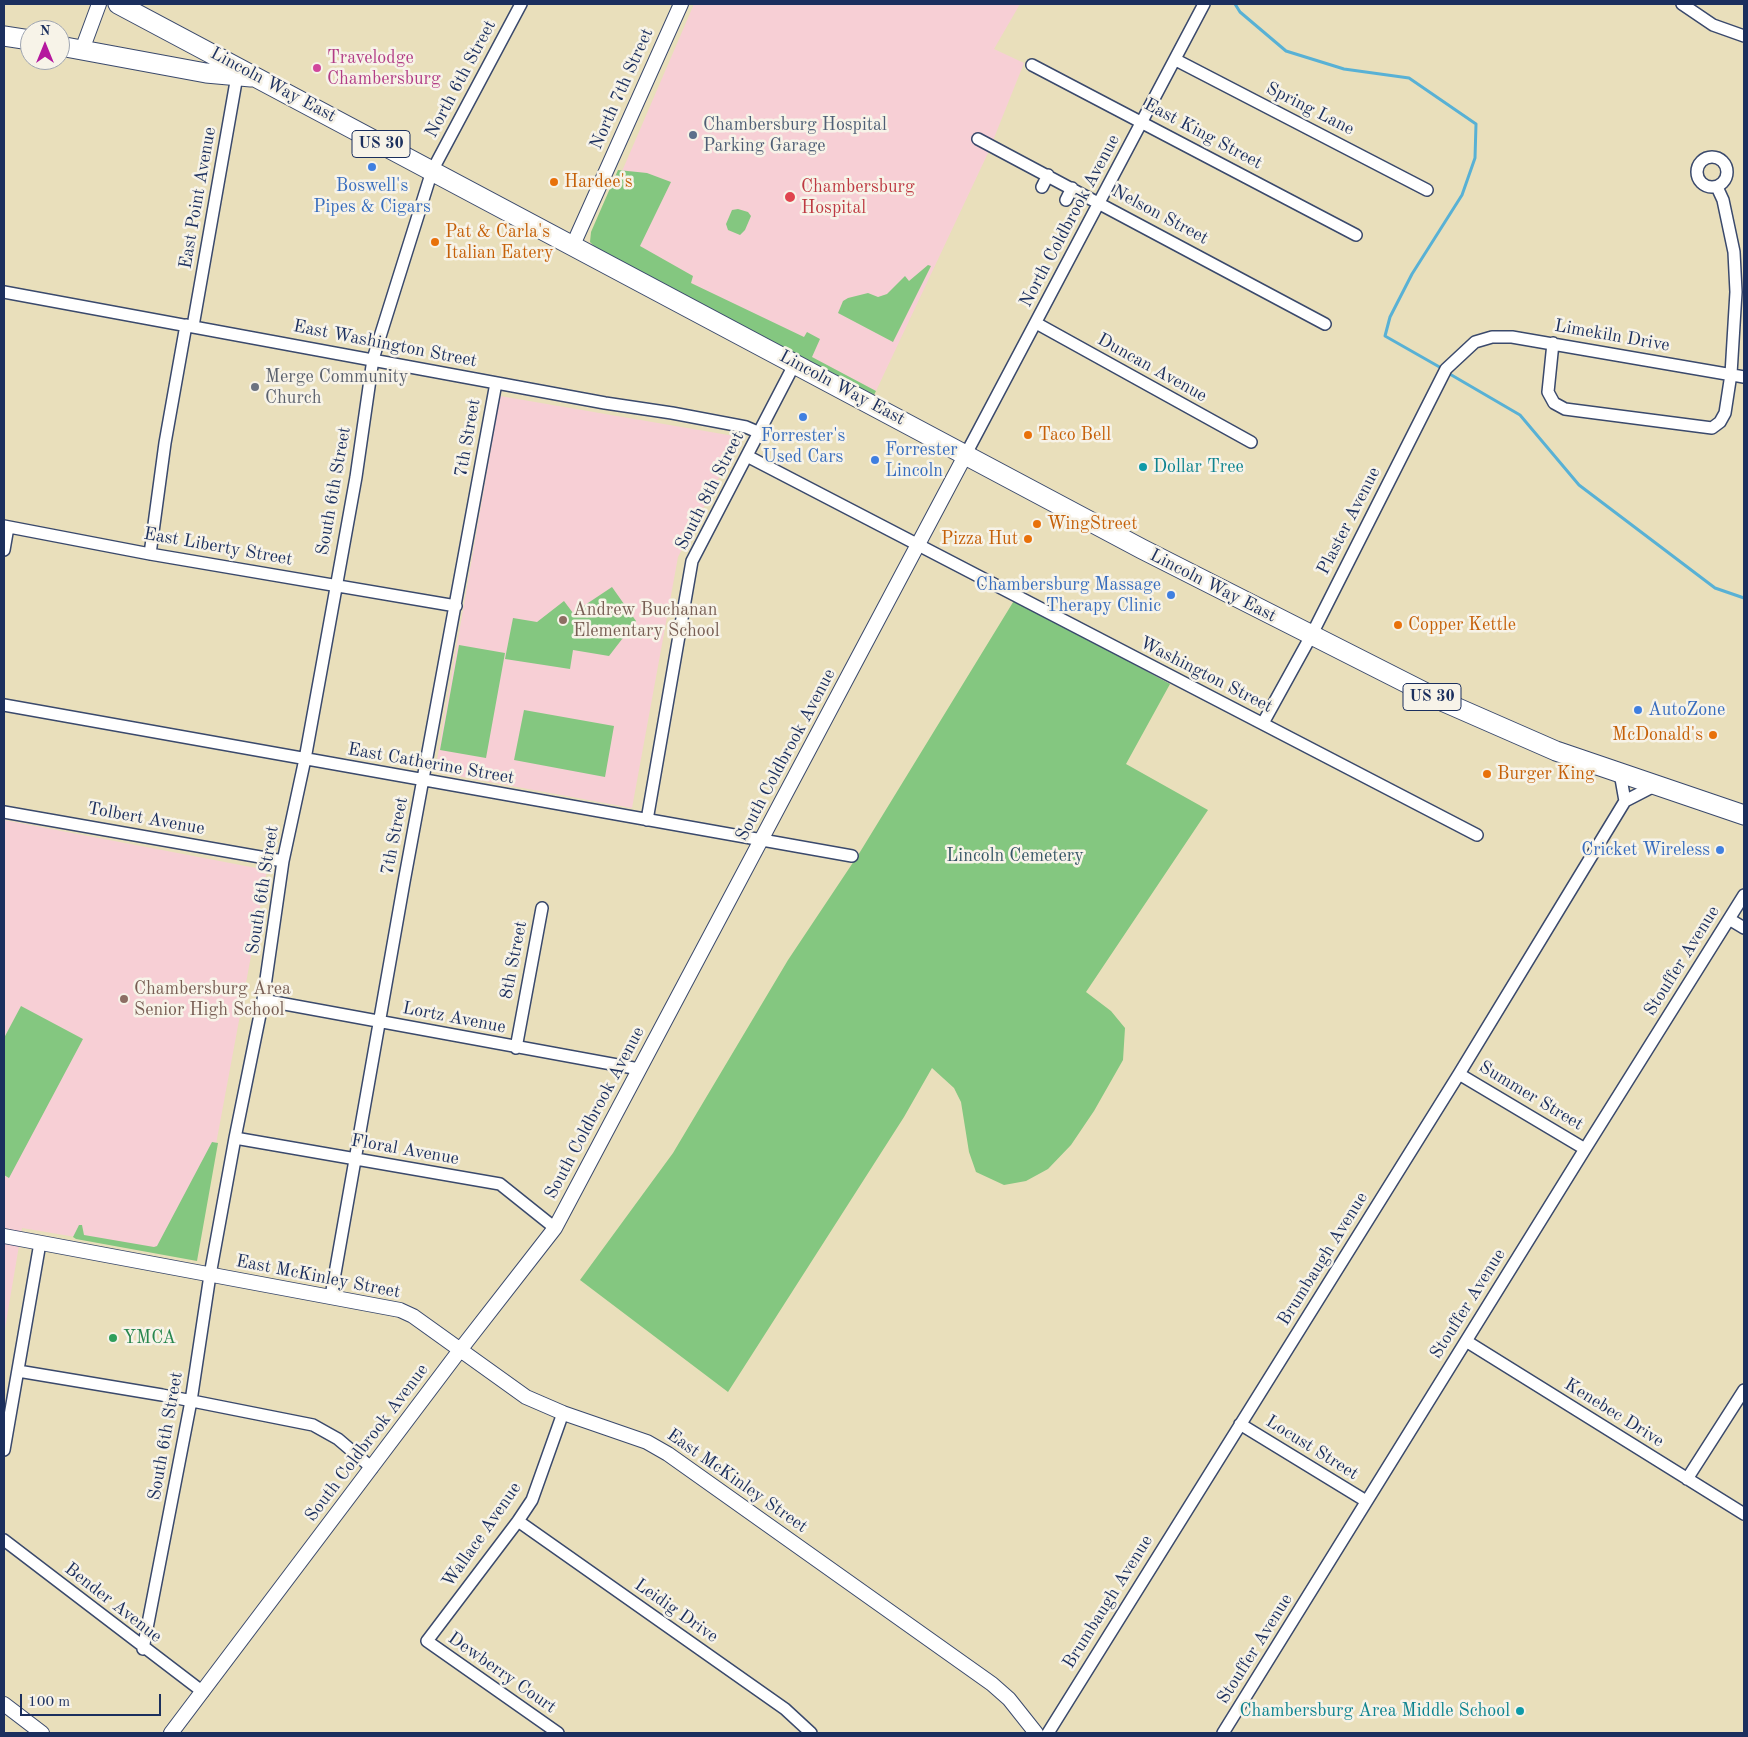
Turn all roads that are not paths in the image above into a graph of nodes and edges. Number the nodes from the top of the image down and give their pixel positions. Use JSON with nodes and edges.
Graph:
{"nodes":[{"id":1,"x":99,"y":4,"type":"edge"},
{"id":2,"x":118,"y":4,"type":"edge"},
{"id":3,"x":521,"y":4,"type":"edge"},
{"id":4,"x":681,"y":4,"type":"edge"},
{"id":5,"x":1204,"y":4,"type":"edge"},
{"id":6,"x":1682,"y":4,"type":"edge"},
{"id":7,"x":4,"y":36,"type":"edge"},
{"id":8,"x":1744,"y":36,"type":"edge"},
{"id":9,"x":20,"y":38,"type":"edge"},
{"id":10,"x":186,"y":38,"type":"junction"},
{"id":11,"x":70,"y":48,"type":"edge"},
{"id":12,"x":82,"y":50,"type":"junction"},
{"id":13,"x":1176,"y":60,"type":"junction"},
{"id":14,"x":1032,"y":65,"type":"dead end"},
{"id":15,"x":181,"y":68,"type":"junction"},
{"id":16,"x":237,"y":76,"type":"junction"},
{"id":17,"x":261,"y":78,"type":"junction"},
{"id":18,"x":1142,"y":121,"type":"junction"},
{"id":19,"x":978,"y":139,"type":"dead end"},
{"id":20,"x":432,"y":171,"type":"junction"},
{"id":21,"x":1048,"y":176,"type":"junction"},
{"id":22,"x":1042,"y":187,"type":"dead end"},
{"id":23,"x":1717,"y":187,"type":"dead end"},
{"id":24,"x":1072,"y":188,"type":"junction"},
{"id":25,"x":1427,"y":190,"type":"dead end"},
{"id":26,"x":1066,"y":200,"type":"dead end"},
{"id":27,"x":1101,"y":203,"type":"junction"},
{"id":28,"x":1356,"y":235,"type":"dead end"},
{"id":29,"x":573,"y":245,"type":"junction"},
{"id":30,"x":4,"y":292,"type":"edge"},
{"id":31,"x":1036,"y":323,"type":"junction"},
{"id":32,"x":1325,"y":324,"type":"dead end"},
{"id":33,"x":189,"y":326,"type":"junction"},
{"id":34,"x":1475,"y":342,"type":"joint"},
{"id":35,"x":1553,"y":343,"type":"junction"},
{"id":36,"x":373,"y":360,"type":"junction"},
{"id":37,"x":795,"y":363,"type":"junction"},
{"id":38,"x":1730,"y":374,"type":"junction"},
{"id":39,"x":1744,"y":377,"type":"edge"},
{"id":40,"x":496,"y":383,"type":"junction"},
{"id":41,"x":760,"y":433,"type":"junction"},
{"id":42,"x":1251,"y":442,"type":"dead end"},
{"id":43,"x":966,"y":454,"type":"junction"},
{"id":44,"x":746,"y":456,"type":"junction"},
{"id":45,"x":6,"y":527,"type":"edge"},
{"id":46,"x":918,"y":546,"type":"junction"},
{"id":47,"x":4,"y":550,"type":"edge"},
{"id":48,"x":150,"y":554,"type":"junction"},
{"id":49,"x":335,"y":584,"type":"junction"},
{"id":50,"x":456,"y":606,"type":"junction"},
{"id":51,"x":1311,"y":636,"type":"junction"},
{"id":52,"x":4,"y":705,"type":"edge"},
{"id":53,"x":1263,"y":723,"type":"junction"},
{"id":54,"x":305,"y":759,"type":"junction"},
{"id":55,"x":1620,"y":773,"type":"junction"},
{"id":56,"x":424,"y":780,"type":"junction"},
{"id":57,"x":1656,"y":785,"type":"junction"},
{"id":58,"x":1625,"y":801,"type":"junction"},
{"id":59,"x":4,"y":812,"type":"edge"},
{"id":60,"x":1744,"y":815,"type":"edge"},
{"id":61,"x":647,"y":820,"type":"junction"},
{"id":62,"x":1478,"y":835,"type":"dead end"},
{"id":63,"x":762,"y":841,"type":"junction"},
{"id":64,"x":852,"y":856,"type":"dead end"},
{"id":65,"x":283,"y":861,"type":"junction"},
{"id":66,"x":1744,"y":895,"type":"edge"},
{"id":67,"x":542,"y":908,"type":"dead end"},
{"id":68,"x":1729,"y":919,"type":"junction"},
{"id":69,"x":1744,"y":928,"type":"edge"},
{"id":70,"x":263,"y":1000,"type":"junction"},
{"id":71,"x":381,"y":1022,"type":"junction"},
{"id":72,"x":516,"y":1048,"type":"junction"},
{"id":73,"x":639,"y":1070,"type":"junction"},
{"id":74,"x":1459,"y":1074,"type":"junction"},
{"id":75,"x":235,"y":1138,"type":"junction"},
{"id":76,"x":1585,"y":1148,"type":"junction"},
{"id":77,"x":356,"y":1158,"type":"junction"},
{"id":78,"x":555,"y":1228,"type":"junction"},
{"id":79,"x":4,"y":1236,"type":"edge"},
{"id":80,"x":40,"y":1242,"type":"junction"},
{"id":81,"x":210,"y":1275,"type":"junction"},
{"id":82,"x":331,"y":1296,"type":"junction"},
{"id":83,"x":1466,"y":1341,"type":"junction"},
{"id":84,"x":460,"y":1350,"type":"junction"},
{"id":85,"x":18,"y":1371,"type":"junction"},
{"id":86,"x":1744,"y":1390,"type":"edge"},
{"id":87,"x":191,"y":1401,"type":"junction"},
{"id":88,"x":563,"y":1414,"type":"junction"},
{"id":89,"x":1240,"y":1424,"type":"junction"},
{"id":90,"x":4,"y":1450,"type":"edge"},
{"id":91,"x":372,"y":1468,"type":"junction"},
{"id":92,"x":1687,"y":1478,"type":"junction"},
{"id":93,"x":1366,"y":1502,"type":"junction"},
{"id":94,"x":1744,"y":1514,"type":"edge"},
{"id":95,"x":518,"y":1521,"type":"junction"},
{"id":96,"x":4,"y":1540,"type":"edge"},
{"id":97,"x":426,"y":1641,"type":"joint"},
{"id":98,"x":143,"y":1649,"type":"junction"},
{"id":99,"x":203,"y":1692,"type":"junction"},
{"id":100,"x":4,"y":1704,"type":"edge"},
{"id":101,"x":42,"y":1733,"type":"edge"},
{"id":102,"x":171,"y":1733,"type":"edge"},
{"id":103,"x":558,"y":1733,"type":"edge"},
{"id":104,"x":810,"y":1733,"type":"edge"},
{"id":105,"x":1036,"y":1733,"type":"edge"},
{"id":106,"x":1048,"y":1733,"type":"edge"},
{"id":107,"x":1223,"y":1733,"type":"edge"}],
"edges":[{"from":1,"to":12,"type":"street"},
{"from":2,"to":10,"type":"highway","name":"Lincoln Way East","number":"US 30"},
{"from":3,"to":20,"type":"street","name":"North 6th Street"},
{"from":4,"to":29,"type":"street","name":"North 7th Street"},
{"from":5,"to":13,"type":"street","name":"North Coldbrook Avenue"},
{"from":6,"to":8,"type":"street"},
{"from":7,"to":9,"type":"highway"},
{"from":10,"to":15,"type":"highway"},
{"from":10,"to":17,"type":"highway","name":"Lincoln Way East","number":"US 30"},
{"from":11,"to":12,"type":"highway","number":"US 30"},
{"from":12,"to":15,"type":"highway","number":"US 30"},
{"from":13,"to":18,"type":"street","name":"North Coldbrook Avenue"},
{"from":13,"to":25,"type":"street","name":"Spring Lane"},
{"from":14,"to":18,"type":"street","name":"East King Street"},
{"from":15,"to":16,"type":"highway","number":"US 30"},
{"from":16,"to":17,"type":"highway","number":"US 30"},
{"from":16,"to":33,"type":"street","name":"East Point Avenue"},
{"from":17,"to":20,"type":"highway","name":"Lincoln Way East","number":"US 30"},
{"from":18,"to":27,"type":"street","name":"North Coldbrook Avenue"},
{"from":18,"to":28,"type":"street","name":"East King Street"},
{"from":19,"to":21,"type":"street","name":"Nelson Street"},
{"from":20,"to":29,"type":"highway","name":"Lincoln Way East","number":"US 30"},
{"from":20,"to":36,"type":"street","name":"South 6th Street"},
{"from":21,"to":22,"type":"street"},
{"from":21,"to":24,"type":"street","name":"Nelson Street"},
{"from":23,"to":38,"type":"street"},
{"from":24,"to":26,"type":"street"},
{"from":24,"to":27,"type":"street","name":"Nelson Street"},
{"from":27,"to":31,"type":"street","name":"North Coldbrook Avenue"},
{"from":27,"to":32,"type":"street","name":"Nelson Street"},
{"from":29,"to":37,"type":"highway","name":"Lincoln Way East","number":"US 30"},
{"from":30,"to":33,"type":"street","name":"East Washington Street"},
{"from":31,"to":42,"type":"street","name":"Duncan Avenue"},
{"from":31,"to":43,"type":"street","name":"North Coldbrook Avenue"},
{"from":33,"to":36,"type":"street","name":"East Washington Street"},
{"from":33,"to":48,"type":"street","name":"East Point Avenue"},
{"from":34,"to":35,"type":"street","name":"Limekiln Drive"},
{"from":34,"to":51,"type":"street","name":"Plaster Avenue"},
{"from":35,"to":38,"type":"street","name":"Limekiln Drive"},
{"from":35,"to":38,"type":"street"},
{"from":36,"to":40,"type":"street","name":"East Washington Street"},
{"from":36,"to":49,"type":"street","name":"South 6th Street"},
{"from":37,"to":41,"type":"street","name":"South 8th Street"},
{"from":37,"to":43,"type":"highway","name":"Lincoln Way East","number":"US 30"},
{"from":38,"to":39,"type":"street","name":"Limekiln Drive"},
{"from":40,"to":41,"type":"street","name":"East Washington Street"},
{"from":40,"to":50,"type":"street","name":"7th Street"},
{"from":41,"to":44,"type":"street","name":"South 8th Street"},
{"from":43,"to":46,"type":"street","name":"South Coldbrook Avenue"},
{"from":43,"to":51,"type":"highway","name":"Lincoln Way East","number":"US 30"},
{"from":44,"to":46,"type":"street","name":"Washington Street"},
{"from":44,"to":61,"type":"street","name":"South 8th Street"},
{"from":45,"to":47,"type":"street"},
{"from":45,"to":48,"type":"street","name":"East Liberty Street"},
{"from":46,"to":53,"type":"street","name":"Washington Street"},
{"from":46,"to":63,"type":"street","name":"South Coldbrook Avenue"},
{"from":48,"to":49,"type":"street","name":"East Liberty Street"},
{"from":49,"to":50,"type":"street","name":"East Liberty Street"},
{"from":49,"to":54,"type":"street","name":"South 6th Street"},
{"from":50,"to":56,"type":"street","name":"7th Street"},
{"from":51,"to":53,"type":"street","name":"Plaster Avenue"},
{"from":51,"to":55,"type":"highway","name":"Lincoln Way East","number":"US 30"},
{"from":52,"to":54,"type":"street","name":"East Catherine Street"},
{"from":53,"to":62,"type":"street","name":"Washington Street"},
{"from":54,"to":56,"type":"street","name":"East Catherine Street"},
{"from":54,"to":65,"type":"street","name":"South 6th Street"},
{"from":55,"to":57,"type":"highway","name":"Lincoln Way East","number":"US 30"},
{"from":55,"to":58,"type":"street"},
{"from":56,"to":61,"type":"street","name":"East Catherine Street"},
{"from":56,"to":71,"type":"street","name":"7th Street"},
{"from":57,"to":58,"type":"street"},
{"from":57,"to":60,"type":"highway","name":"Lincoln Way East","number":"US 30"},
{"from":58,"to":74,"type":"street","name":"Brumbaugh Avenue"},
{"from":59,"to":65,"type":"street","name":"Tolbert Avenue"},
{"from":61,"to":63,"type":"street","name":"East Catherine Street"},
{"from":63,"to":64,"type":"street","name":"East Catherine Street"},
{"from":63,"to":73,"type":"street","name":"South Coldbrook Avenue"},
{"from":65,"to":70,"type":"street","name":"South 6th Street"},
{"from":66,"to":68,"type":"street","name":"Stouffer Avenue"},
{"from":67,"to":72,"type":"street","name":"8th Street"},
{"from":68,"to":69,"type":"street"},
{"from":68,"to":76,"type":"street","name":"Stouffer Avenue"},
{"from":70,"to":71,"type":"street","name":"Lortz Avenue"},
{"from":70,"to":75,"type":"street","name":"South 6th Street"},
{"from":71,"to":72,"type":"street","name":"Lortz Avenue"},
{"from":71,"to":77,"type":"street","name":"7th Street"},
{"from":72,"to":73,"type":"street","name":"Lortz Avenue"},
{"from":73,"to":78,"type":"street","name":"South Coldbrook Avenue"},
{"from":74,"to":76,"type":"street","name":"Summer Street"},
{"from":74,"to":89,"type":"street","name":"Brumbaugh Avenue"},
{"from":75,"to":77,"type":"street","name":"Floral Avenue"},
{"from":75,"to":81,"type":"street","name":"South 6th Street"},
{"from":76,"to":83,"type":"street","name":"Stouffer Avenue"},
{"from":77,"to":78,"type":"street","name":"Floral Avenue"},
{"from":77,"to":82,"type":"street","name":"7th Street"},
{"from":78,"to":84,"type":"street","name":"South Coldbrook Avenue"},
{"from":79,"to":80,"type":"street","name":"East McKinley Street"},
{"from":80,"to":81,"type":"street","name":"East McKinley Street"},
{"from":80,"to":85,"type":"street"},
{"from":81,"to":82,"type":"street","name":"East McKinley Street"},
{"from":81,"to":87,"type":"street","name":"South 6th Street"},
{"from":82,"to":84,"type":"street","name":"East McKinley Street"},
{"from":83,"to":92,"type":"street","name":"Kenebec Drive"},
{"from":83,"to":93,"type":"street","name":"Stouffer Avenue"},
{"from":84,"to":88,"type":"street","name":"East McKinley Street"},
{"from":84,"to":91,"type":"street","name":"South Coldbrook Avenue"},
{"from":85,"to":87,"type":"street"},
{"from":85,"to":90,"type":"street"},
{"from":86,"to":92,"type":"street"},
{"from":87,"to":91,"type":"street"},
{"from":87,"to":98,"type":"street","name":"South 6th Street"},
{"from":88,"to":95,"type":"street","name":"Wallace Avenue"},
{"from":88,"to":105,"type":"street","name":"East McKinley Street"},
{"from":89,"to":93,"type":"street","name":"Locust Street"},
{"from":89,"to":106,"type":"street","name":"Brumbaugh Avenue"},
{"from":91,"to":99,"type":"street","name":"South Coldbrook Avenue"},
{"from":92,"to":94,"type":"street","name":"Kenebec Drive"},
{"from":93,"to":107,"type":"street","name":"Stouffer Avenue"},
{"from":95,"to":97,"type":"street","name":"Wallace Avenue"},
{"from":95,"to":104,"type":"street","name":"Leidig Drive"},
{"from":96,"to":98,"type":"street","name":"Bender Avenue"},
{"from":97,"to":103,"type":"street","name":"Dewberry Court"},
{"from":98,"to":99,"type":"street","name":"Bender Avenue"},
{"from":99,"to":102,"type":"street","name":"South Coldbrook Avenue"},
{"from":100,"to":101,"type":"street"}]}
